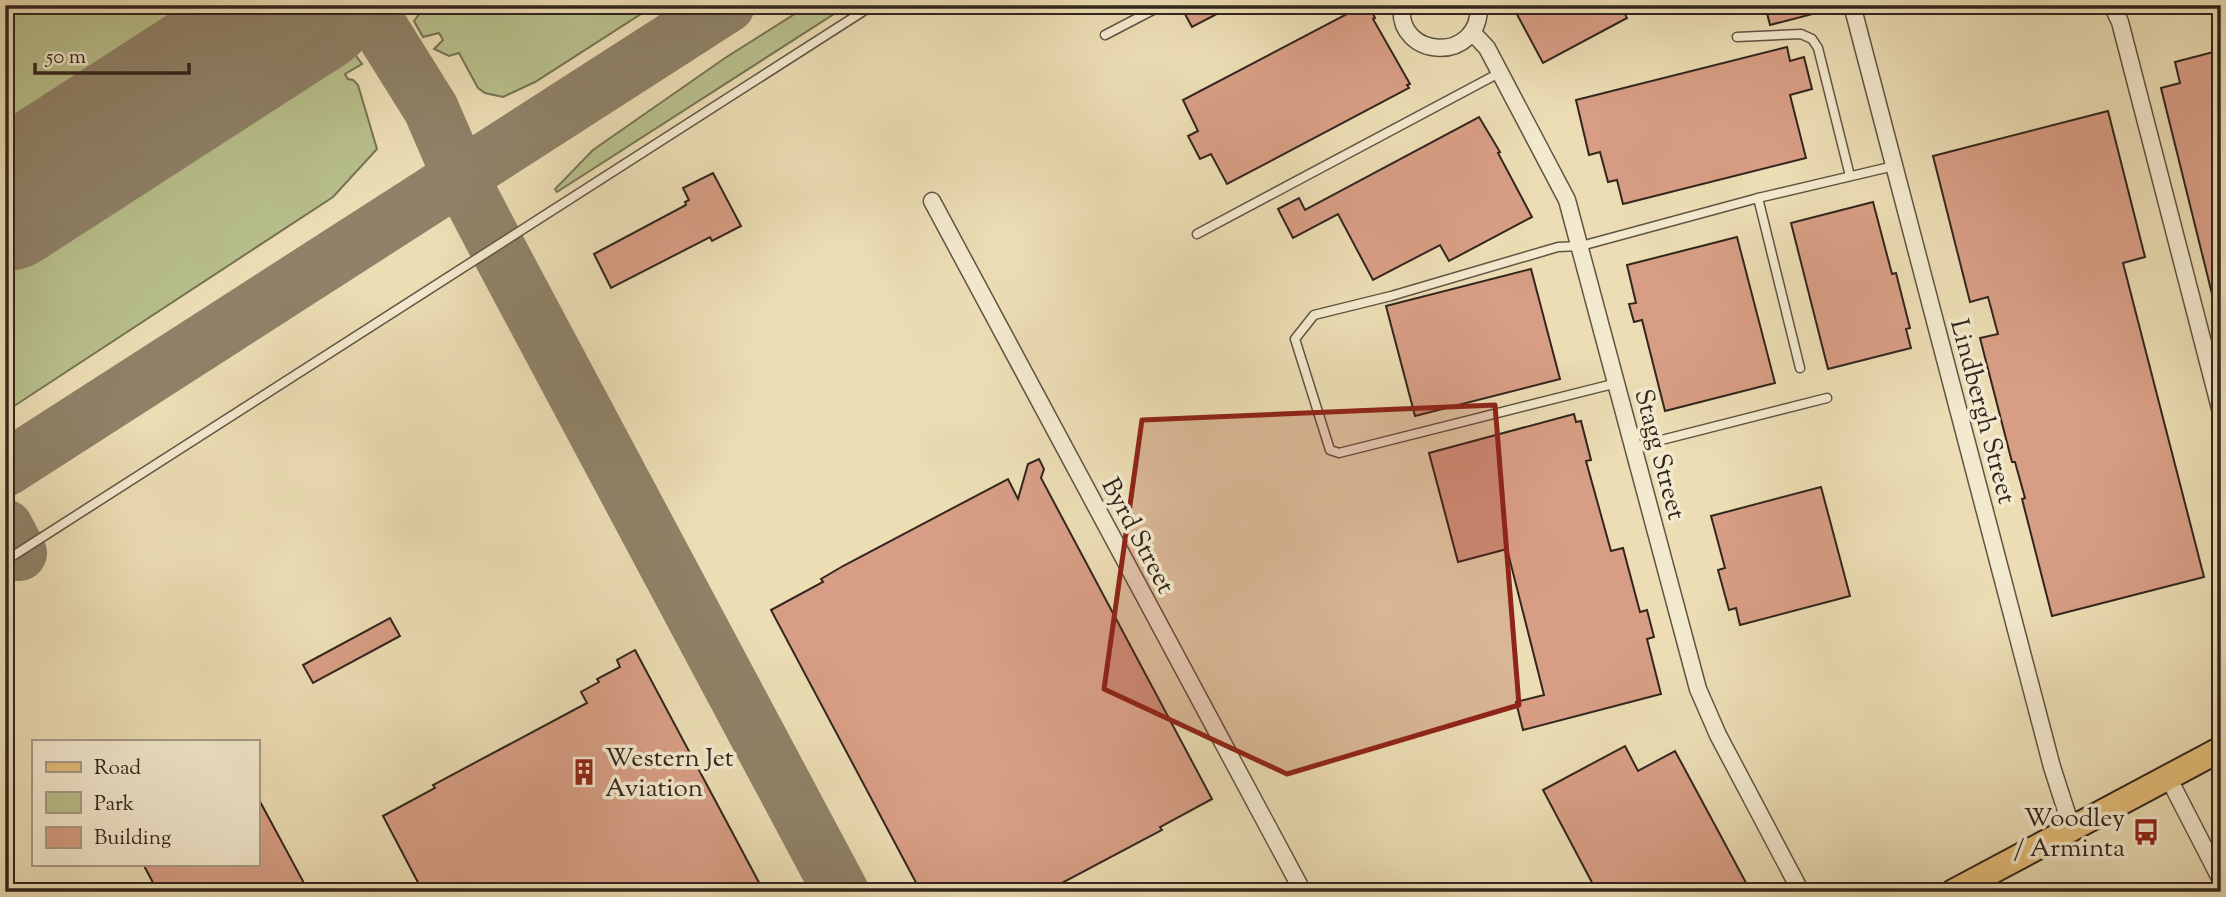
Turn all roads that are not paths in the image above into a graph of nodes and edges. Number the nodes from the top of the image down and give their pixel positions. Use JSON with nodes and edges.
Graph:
{"nodes":[{"id":1,"x":873,"y":5,"type":"edge"},
{"id":2,"x":1402,"y":5,"type":"edge"},
{"id":3,"x":1479,"y":5,"type":"edge"},
{"id":4,"x":1852,"y":5,"type":"edge"},
{"id":5,"x":2112,"y":5,"type":"edge"},
{"id":6,"x":1153,"y":10,"type":"dead end"},
{"id":7,"x":1472,"y":32,"type":"junction"},
{"id":8,"x":1105,"y":35,"type":"dead end"},
{"id":9,"x":1737,"y":37,"type":"dead end"},
{"id":10,"x":1501,"y":72,"type":"junction"},
{"id":11,"x":1894,"y":166,"type":"junction"},
{"id":12,"x":1850,"y":176,"type":"junction"},
{"id":13,"x":1758,"y":198,"type":"junction"},
{"id":14,"x":932,"y":201,"type":"dead end"},
{"id":15,"x":1197,"y":234,"type":"dead end"},
{"id":16,"x":1581,"y":246,"type":"junction"},
{"id":17,"x":1800,"y":368,"type":"dead end"},
{"id":18,"x":1617,"y":383,"type":"junction"},
{"id":19,"x":1827,"y":398,"type":"dead end"},
{"id":20,"x":2221,"y":412,"type":"edge"},
{"id":21,"x":1634,"y":447,"type":"junction"},
{"id":22,"x":5,"y":561,"type":"edge"},
{"id":23,"x":2221,"y":749,"type":"edge"},
{"id":24,"x":2168,"y":777,"type":"junction"},
{"id":25,"x":2072,"y":829,"type":"junction"},
{"id":26,"x":2221,"y":880,"type":"edge"},
{"id":27,"x":1303,"y":892,"type":"edge"},
{"id":28,"x":1801,"y":892,"type":"edge"},
{"id":29,"x":1953,"y":892,"type":"edge"}],
"edges":[{"from":1,"to":22,"type":"lane"},
{"from":2,"to":7,"type":"street"},
{"from":3,"to":7,"type":"street"},
{"from":4,"to":11,"type":"street","name":"Lindbergh Street"},
{"from":5,"to":20,"type":"street"},
{"from":6,"to":8,"type":"lane"},
{"from":7,"to":10,"type":"street","name":"Stagg Street"},
{"from":9,"to":12,"type":"lane"},
{"from":10,"to":15,"type":"lane"},
{"from":10,"to":16,"type":"street","name":"Stagg Street"},
{"from":11,"to":12,"type":"lane"},
{"from":11,"to":25,"type":"street","name":"Lindbergh Street"},
{"from":12,"to":13,"type":"lane"},
{"from":13,"to":16,"type":"lane"},
{"from":13,"to":17,"type":"lane"},
{"from":14,"to":27,"type":"street","name":"Byrd Street"},
{"from":16,"to":18,"type":"street","name":"Stagg Street"},
{"from":16,"to":18,"type":"lane"},
{"from":18,"to":21,"type":"street","name":"Stagg Street"},
{"from":19,"to":21,"type":"lane"},
{"from":21,"to":28,"type":"street","name":"Stagg Street"},
{"from":23,"to":24,"type":"main road"},
{"from":24,"to":25,"type":"main road"},
{"from":24,"to":26,"type":"street"},
{"from":25,"to":29,"type":"main road"}]}
